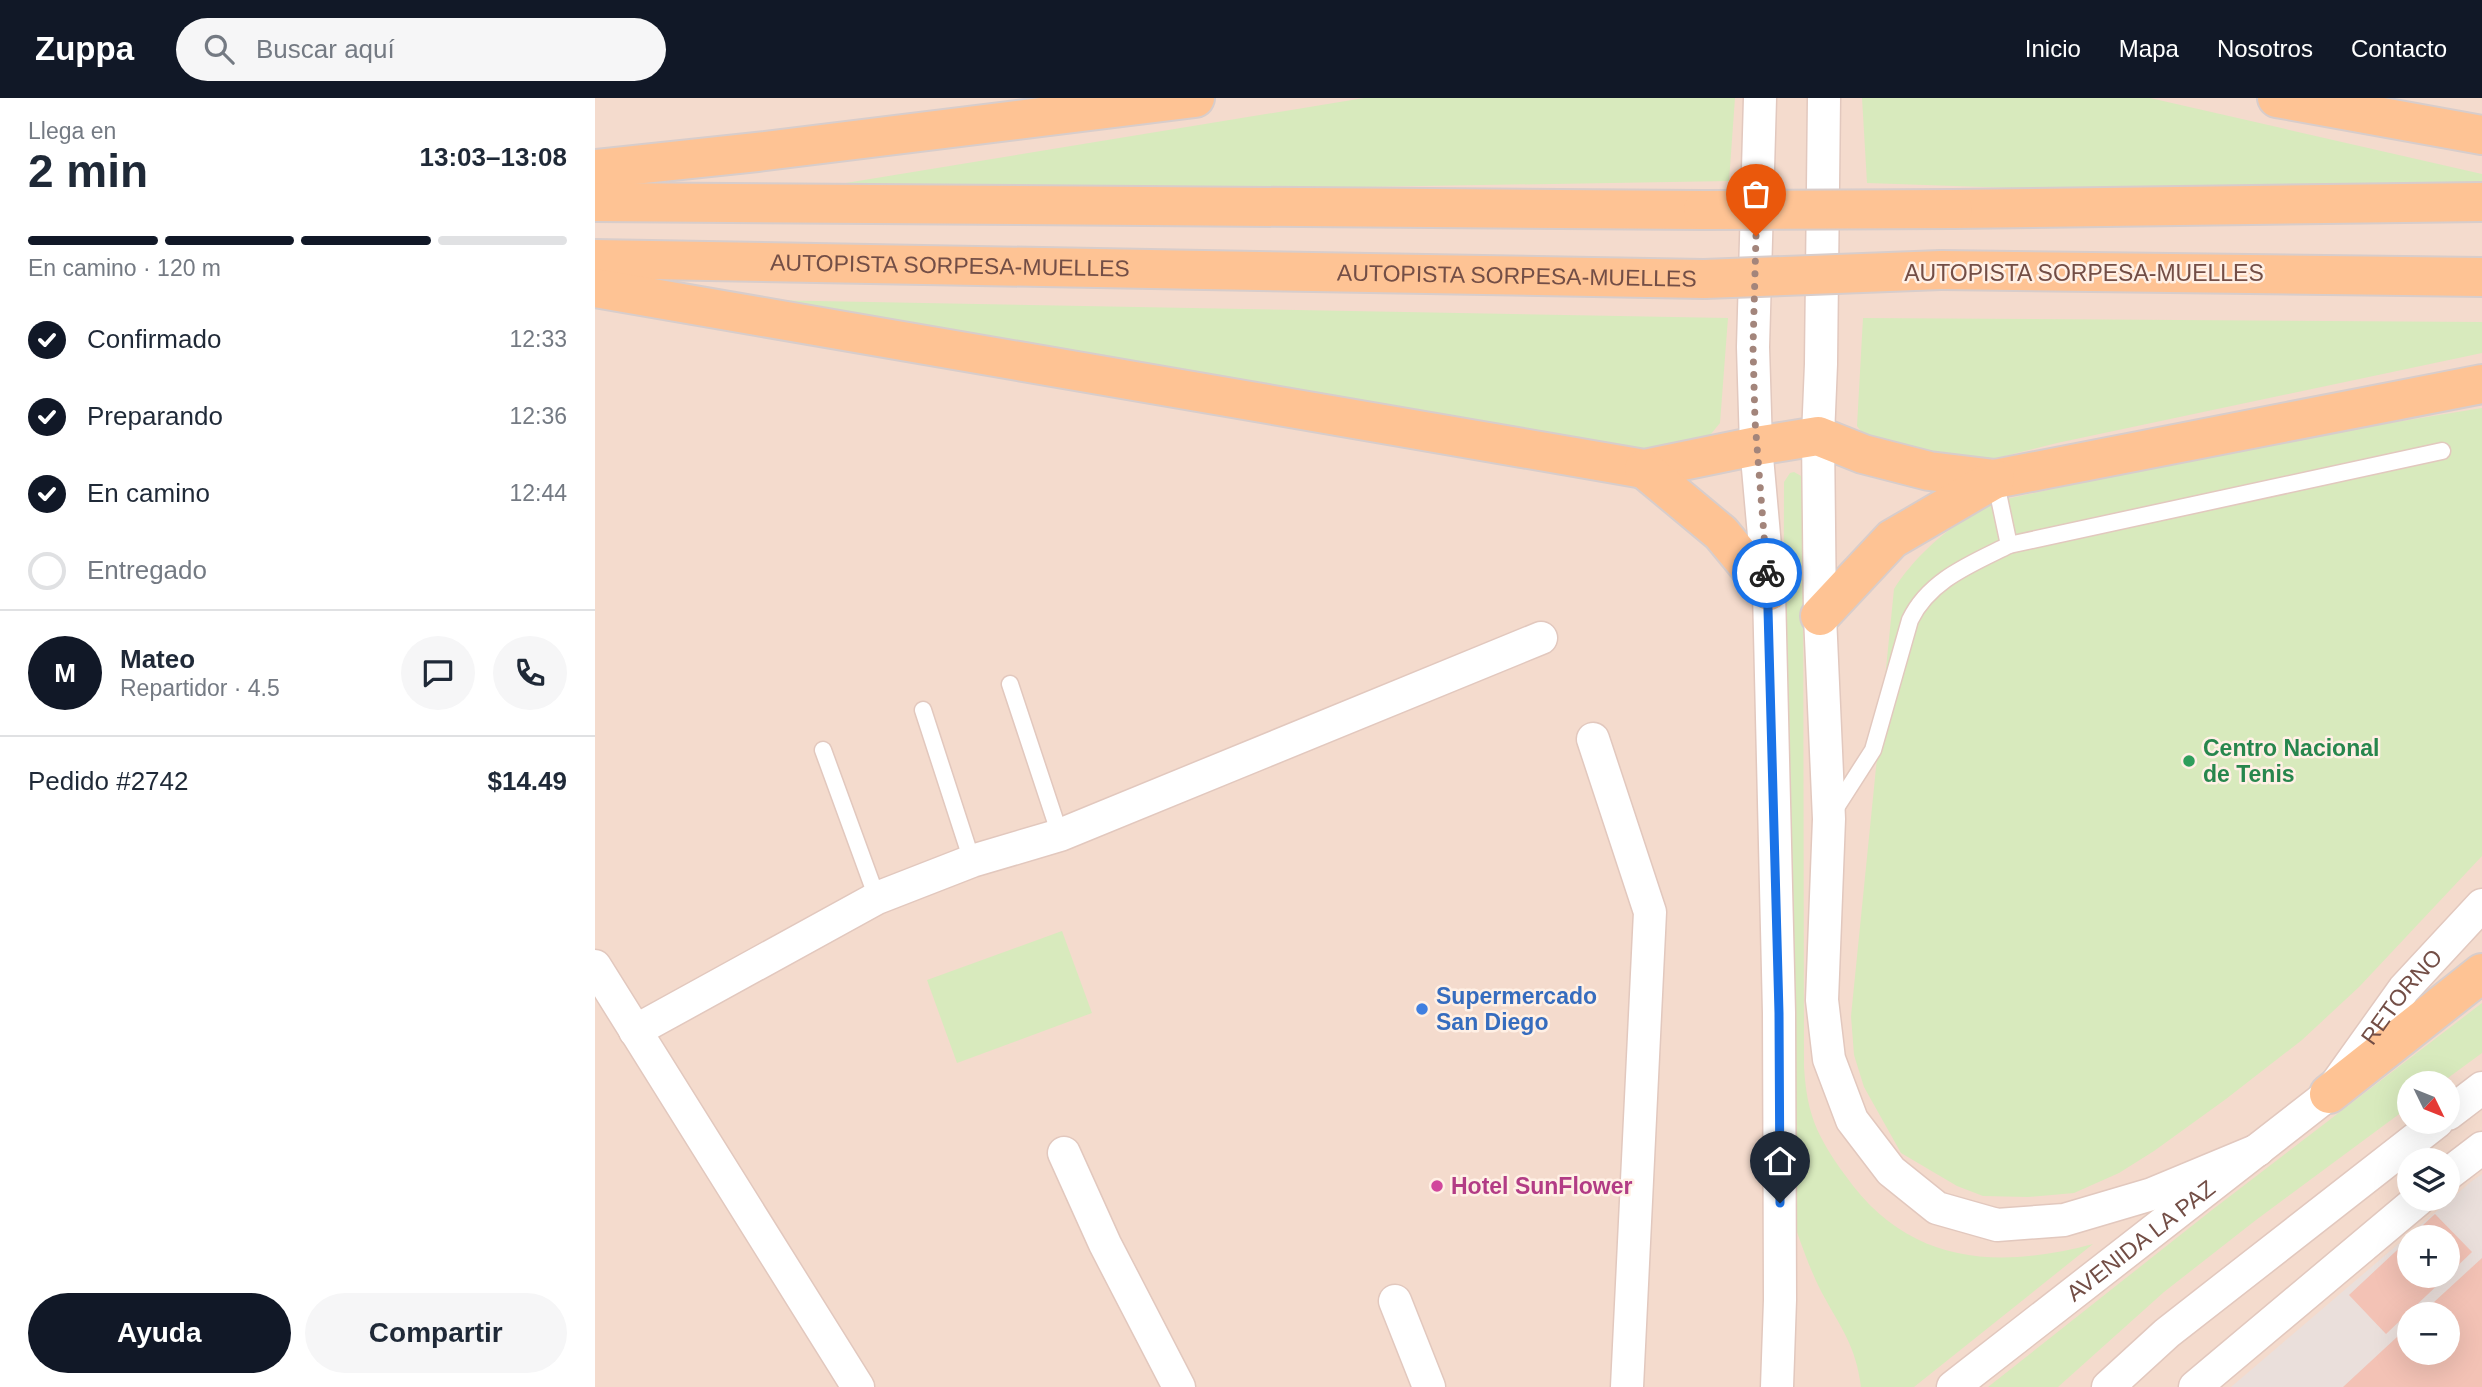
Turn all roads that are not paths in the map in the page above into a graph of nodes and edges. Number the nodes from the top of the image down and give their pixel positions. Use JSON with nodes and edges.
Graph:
{"nodes":[{"id":1,"x":1195,"y":98,"type":"edge"},
{"id":2,"x":1760,"y":98,"type":"edge"},
{"id":3,"x":1824,"y":98,"type":"edge"},
{"id":4,"x":2277,"y":98,"type":"edge"},
{"id":5,"x":2482,"y":135,"type":"edge"},
{"id":6,"x":595,"y":169,"type":"edge"},
{"id":7,"x":595,"y":202,"type":"edge"},
{"id":8,"x":2482,"y":202,"type":"edge"},
{"id":9,"x":595,"y":259,"type":"edge"},
{"id":10,"x":2482,"y":277,"type":"edge"},
{"id":11,"x":595,"y":288,"type":"edge"},
{"id":12,"x":2482,"y":384,"type":"edge"},
{"id":13,"x":1818,"y":436,"type":"junction"},
{"id":14,"x":1756,"y":446,"type":"junction"},
{"id":15,"x":2442,"y":451,"type":"dead end"},
{"id":16,"x":1644,"y":470,"type":"junction"},
{"id":17,"x":1995,"y":479,"type":"junction"},
{"id":18,"x":2008,"y":545,"type":"junction"},
{"id":19,"x":1769,"y":591,"type":"junction"},
{"id":20,"x":1820,"y":616,"type":"junction"},
{"id":21,"x":1541,"y":638,"type":"dead end"},
{"id":22,"x":1010,"y":684,"type":"dead end"},
{"id":23,"x":923,"y":710,"type":"dead end"},
{"id":24,"x":1593,"y":739,"type":"dead end"},
{"id":25,"x":823,"y":750,"type":"dead end"},
{"id":26,"x":1829,"y":819,"type":"junction"},
{"id":27,"x":1060,"y":835,"type":"junction"},
{"id":28,"x":972,"y":861,"type":"junction"},
{"id":29,"x":877,"y":898,"type":"junction"},
{"id":30,"x":2482,"y":905,"type":"edge"},
{"id":31,"x":595,"y":966,"type":"edge"},
{"id":32,"x":2482,"y":973,"type":"edge"},
{"id":33,"x":635,"y":1031,"type":"junction"},
{"id":34,"x":2482,"y":1088,"type":"edge"},
{"id":35,"x":2329,"y":1094,"type":"junction"},
{"id":36,"x":2461,"y":1104,"type":"edge"},
{"id":37,"x":2422,"y":1134,"type":"edge"},
{"id":38,"x":2482,"y":1148,"type":"edge"},
{"id":39,"x":2258,"y":1150,"type":"junction"},
{"id":40,"x":1064,"y":1153,"type":"dead end"},
{"id":41,"x":2460,"y":1165,"type":"edge"},
{"id":42,"x":2405,"y":1211,"type":"edge"},
{"id":43,"x":1395,"y":1301,"type":"dead end"},
{"id":44,"x":858,"y":1387,"type":"edge"},
{"id":45,"x":1179,"y":1387,"type":"edge"},
{"id":46,"x":1429,"y":1387,"type":"edge"},
{"id":47,"x":1627,"y":1387,"type":"edge"},
{"id":48,"x":1777,"y":1387,"type":"edge"},
{"id":49,"x":1953,"y":1387,"type":"edge"},
{"id":50,"x":2108,"y":1387,"type":"edge"},
{"id":51,"x":2195,"y":1387,"type":"edge"}],
"edges":[{"from":1,"to":6,"type":"main road"},
{"from":2,"to":14,"type":"street"},
{"from":3,"to":13,"type":"street"},
{"from":4,"to":5,"type":"main road"},
{"from":7,"to":8,"type":"main road","bridge":true},
{"from":9,"to":10,"type":"main road","name":"AUTOPISTA SORPESA-MUELLES","bridge":true},
{"from":11,"to":16,"type":"main road"},
{"from":12,"to":17,"type":"main road"},
{"from":13,"to":14,"type":"main road"},
{"from":13,"to":17,"type":"main road"},
{"from":13,"to":20,"type":"street"},
{"from":14,"to":16,"type":"main road"},
{"from":14,"to":19,"type":"street"},
{"from":15,"to":18,"type":"lane"},
{"from":16,"to":19,"type":"main road"},
{"from":17,"to":18,"type":"lane"},
{"from":17,"to":20,"type":"main road"},
{"from":18,"to":26,"type":"lane"},
{"from":19,"to":48,"type":"street"},
{"from":20,"to":26,"type":"street"},
{"from":21,"to":27,"type":"street"},
{"from":22,"to":27,"type":"lane"},
{"from":23,"to":28,"type":"lane"},
{"from":24,"to":47,"type":"street"},
{"from":25,"to":29,"type":"lane"},
{"from":26,"to":39,"type":"street"},
{"from":27,"to":28,"type":"street"},
{"from":28,"to":29,"type":"street"},
{"from":29,"to":33,"type":"street"},
{"from":30,"to":35,"type":"street","name":"RETORNO"},
{"from":31,"to":33,"type":"street"},
{"from":32,"to":35,"type":"main road"},
{"from":33,"to":44,"type":"street"},
{"from":34,"to":36,"type":"street"},
{"from":35,"to":39,"type":"street","name":"AVENIDA LA PAZ"},
{"from":37,"to":50,"type":"street"},
{"from":38,"to":41,"type":"street"},
{"from":39,"to":49,"type":"street","name":"AVENIDA LA PAZ"},
{"from":40,"to":45,"type":"street"},
{"from":42,"to":51,"type":"street"},
{"from":43,"to":46,"type":"street"}]}
